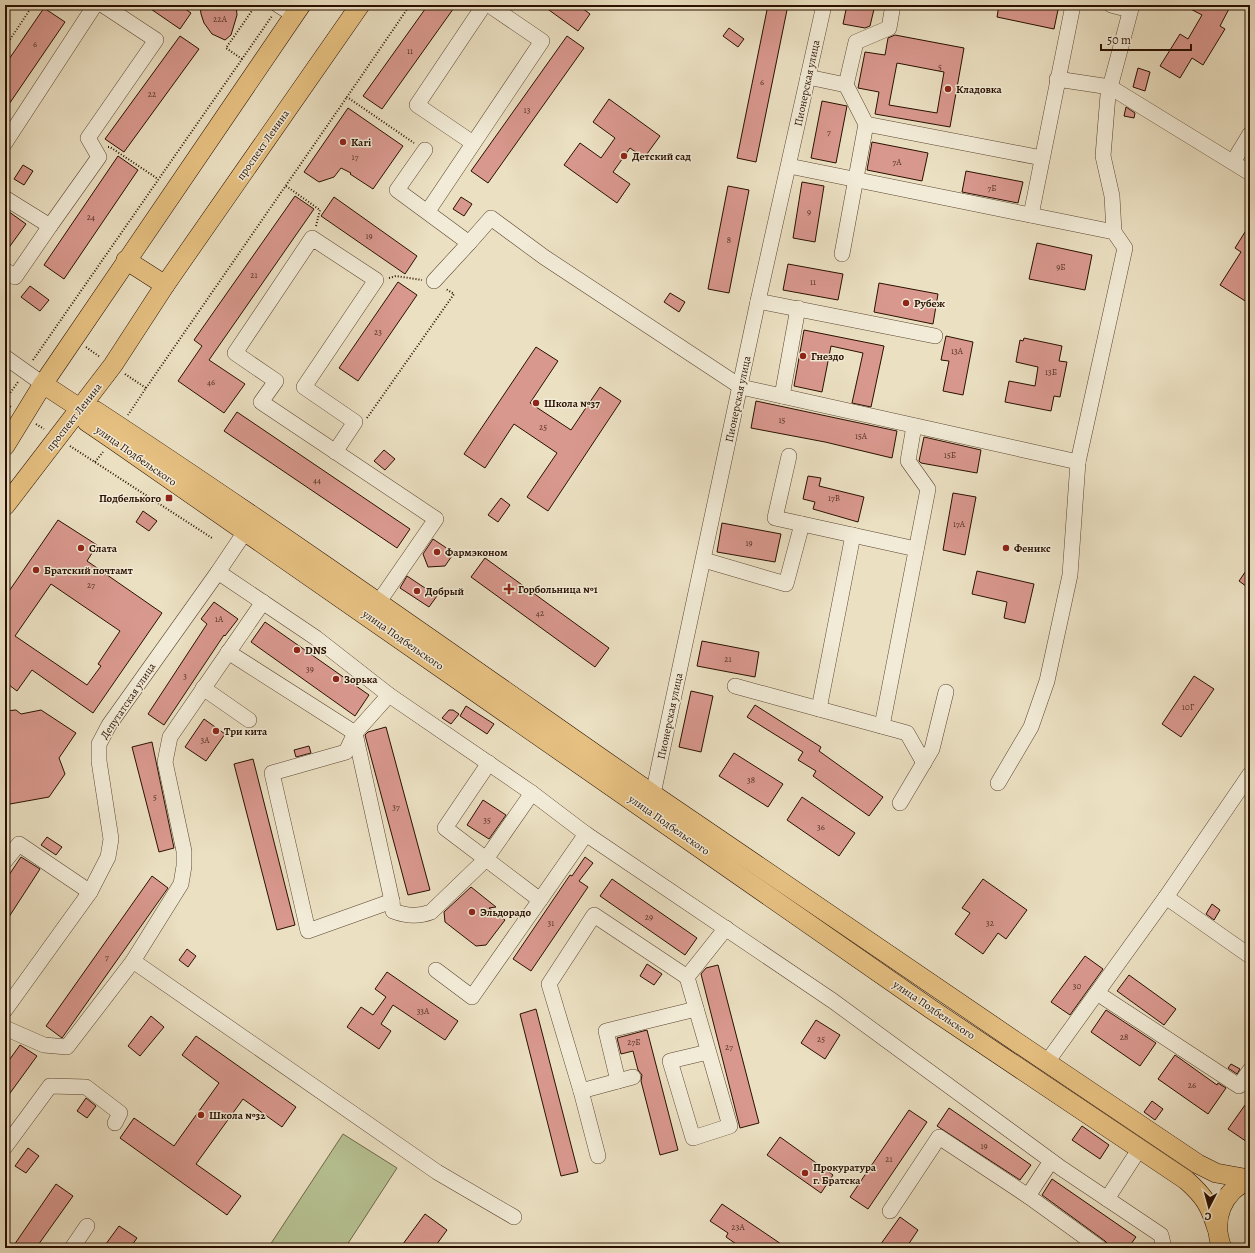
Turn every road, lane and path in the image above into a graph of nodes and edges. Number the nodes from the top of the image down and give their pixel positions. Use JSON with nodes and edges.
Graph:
{"nodes":[{"id":1,"x":33,"y":5,"type":"edge"},
{"id":2,"x":95,"y":5,"type":"edge"},
{"id":3,"x":103,"y":5,"type":"edge"},
{"id":4,"x":256,"y":5,"type":"edge"},
{"id":5,"x":360,"y":5,"type":"edge"},
{"id":6,"x":410,"y":5,"type":"edge"},
{"id":7,"x":484,"y":5,"type":"edge"},
{"id":8,"x":489,"y":5,"type":"edge"},
{"id":9,"x":824,"y":5,"type":"edge"},
{"id":10,"x":893,"y":5,"type":"edge"},
{"id":11,"x":1073,"y":5,"type":"edge"},
{"id":12,"x":1111,"y":5,"type":"edge"},
{"id":13,"x":1131,"y":7,"type":"edge"},
{"id":14,"x":288,"y":8,"type":"edge"},
{"id":15,"x":5,"y":47,"type":"edge"},
{"id":16,"x":242,"y":59,"type":"junction"},
{"id":17,"x":808,"y":77,"type":"junction"},
{"id":18,"x":1057,"y":79,"type":"junction"},
{"id":19,"x":846,"y":86,"type":"junction"},
{"id":20,"x":1110,"y":87,"type":"junction"},
{"id":21,"x":347,"y":97,"type":"junction"},
{"id":22,"x":866,"y":124,"type":"junction"},
{"id":23,"x":1250,"y":134,"type":"edge"},
{"id":24,"x":5,"y":143,"type":"edge"},
{"id":25,"x":473,"y":143,"type":"junction"},
{"id":26,"x":95,"y":150,"type":"junction"},
{"id":27,"x":425,"y":150,"type":"joint"},
{"id":28,"x":1042,"y":158,"type":"junction"},
{"id":29,"x":1233,"y":162,"type":"junction"},
{"id":30,"x":789,"y":166,"type":"junction"},
{"id":31,"x":1250,"y":173,"type":"edge"},
{"id":32,"x":855,"y":179,"type":"junction"},
{"id":33,"x":158,"y":180,"type":"junction"},
{"id":34,"x":286,"y":186,"type":"junction"},
{"id":35,"x":5,"y":198,"type":"edge"},
{"id":36,"x":428,"y":211,"type":"junction"},
{"id":37,"x":1031,"y":215,"type":"junction"},
{"id":38,"x":50,"y":226,"type":"junction"},
{"id":39,"x":1114,"y":232,"type":"junction"},
{"id":40,"x":312,"y":238,"type":"junction"},
{"id":41,"x":469,"y":243,"type":"junction"},
{"id":42,"x":842,"y":254,"type":"dead end"},
{"id":43,"x":126,"y":260,"type":"junction"},
{"id":44,"x":5,"y":270,"type":"edge"},
{"id":45,"x":376,"y":280,"type":"junction"},
{"id":46,"x":434,"y":281,"type":"junction"},
{"id":47,"x":165,"y":285,"type":"junction"},
{"id":48,"x":758,"y":300,"type":"junction"},
{"id":49,"x":798,"y":308,"type":"junction"},
{"id":50,"x":935,"y":336,"type":"dead end"},
{"id":51,"x":5,"y":357,"type":"edge"},
{"id":52,"x":25,"y":371,"type":"junction"},
{"id":53,"x":43,"y":384,"type":"junction"},
{"id":54,"x":741,"y":387,"type":"junction"},
{"id":55,"x":146,"y":388,"type":"dead end"},
{"id":56,"x":782,"y":396,"type":"junction"},
{"id":57,"x":5,"y":400,"type":"edge"},
{"id":58,"x":5,"y":403,"type":"edge"},
{"id":59,"x":81,"y":409,"type":"junction"},
{"id":60,"x":23,"y":415,"type":"junction"},
{"id":61,"x":355,"y":422,"type":"junction"},
{"id":62,"x":914,"y":426,"type":"junction"},
{"id":63,"x":58,"y":438,"type":"junction"},
{"id":64,"x":5,"y":446,"type":"edge"},
{"id":65,"x":335,"y":452,"type":"junction"},
{"id":66,"x":789,"y":456,"type":"dead end"},
{"id":67,"x":1078,"y":462,"type":"junction"},
{"id":68,"x":5,"y":506,"type":"edge"},
{"id":69,"x":250,"y":524,"type":"junction"},
{"id":70,"x":802,"y":524,"type":"junction"},
{"id":71,"x":853,"y":535,"type":"junction"},
{"id":72,"x":212,"y":538,"type":"dead end"},
{"id":73,"x":916,"y":550,"type":"junction"},
{"id":74,"x":704,"y":560,"type":"junction"},
{"id":75,"x":218,"y":572,"type":"junction"},
{"id":76,"x":263,"y":602,"type":"junction"},
{"id":77,"x":378,"y":603,"type":"junction"},
{"id":78,"x":228,"y":652,"type":"junction"},
{"id":79,"x":735,"y":686,"type":"dead end"},
{"id":80,"x":203,"y":688,"type":"junction"},
{"id":81,"x":946,"y":692,"type":"dead end"},
{"id":82,"x":389,"y":695,"type":"junction"},
{"id":83,"x":819,"y":709,"type":"junction"},
{"id":84,"x":249,"y":720,"type":"dead end"},
{"id":85,"x":882,"y":726,"type":"junction"},
{"id":86,"x":355,"y":733,"type":"junction"},
{"id":87,"x":489,"y":763,"type":"junction"},
{"id":88,"x":924,"y":763,"type":"junction"},
{"id":89,"x":1250,"y":774,"type":"edge"},
{"id":90,"x":998,"y":783,"type":"dead end"},
{"id":91,"x":532,"y":793,"type":"junction"},
{"id":92,"x":653,"y":794,"type":"junction"},
{"id":93,"x":900,"y":803,"type":"dead end"},
{"id":94,"x":586,"y":834,"type":"junction"},
{"id":95,"x":486,"y":859,"type":"junction"},
{"id":96,"x":5,"y":861,"type":"edge"},
{"id":97,"x":744,"y":867,"type":"junction"},
{"id":98,"x":90,"y":892,"type":"junction"},
{"id":99,"x":1166,"y":897,"type":"junction"},
{"id":100,"x":540,"y":900,"type":"junction"},
{"id":101,"x":392,"y":901,"type":"junction"},
{"id":102,"x":726,"y":928,"type":"junction"},
{"id":103,"x":1250,"y":956,"type":"edge"},
{"id":104,"x":133,"y":961,"type":"junction"},
{"id":105,"x":436,"y":970,"type":"dead end"},
{"id":106,"x":687,"y":977,"type":"junction"},
{"id":107,"x":10,"y":993,"type":"edge"},
{"id":108,"x":1097,"y":993,"type":"junction"},
{"id":109,"x":696,"y":1008,"type":"junction"},
{"id":110,"x":5,"y":1010,"type":"edge"},
{"id":111,"x":5,"y":1028,"type":"edge"},
{"id":112,"x":708,"y":1052,"type":"dead end"},
{"id":113,"x":1047,"y":1062,"type":"junction"},
{"id":114,"x":1250,"y":1070,"type":"edge"},
{"id":115,"x":633,"y":1078,"type":"dead end"},
{"id":116,"x":618,"y":1081,"type":"junction"},
{"id":117,"x":582,"y":1091,"type":"junction"},
{"id":118,"x":115,"y":1122,"type":"dead end"},
{"id":119,"x":5,"y":1147,"type":"edge"},
{"id":120,"x":1140,"y":1148,"type":"junction"},
{"id":121,"x":598,"y":1156,"type":"dead end"},
{"id":122,"x":1052,"y":1161,"type":"junction"},
{"id":123,"x":1250,"y":1179,"type":"edge"},
{"id":124,"x":1028,"y":1196,"type":"junction"},
{"id":125,"x":1107,"y":1199,"type":"junction"},
{"id":126,"x":890,"y":1211,"type":"dead end"},
{"id":127,"x":514,"y":1218,"type":"dead end"},
{"id":128,"x":87,"y":1226,"type":"dead end"},
{"id":129,"x":1217,"y":1229,"type":"junction"},
{"id":130,"x":72,"y":1248,"type":"edge"},
{"id":131,"x":1100,"y":1248,"type":"edge"},
{"id":132,"x":1164,"y":1248,"type":"edge"},
{"id":133,"x":1222,"y":1248,"type":"edge"}],
"edges":[{"from":1,"to":15,"type":"path"},
{"from":2,"to":24,"type":"street"},
{"from":3,"to":26,"type":"street"},
{"from":4,"to":16,"type":"path"},
{"from":5,"to":47,"type":"main road","name":"проспект Ленина"},
{"from":6,"to":21,"type":"path"},
{"from":7,"to":25,"type":"street"},
{"from":8,"to":25,"type":"street"},
{"from":9,"to":17,"type":"street","name":"Пионерская улица"},
{"from":10,"to":19,"type":"street"},
{"from":11,"to":18,"type":"street"},
{"from":12,"to":13,"type":"street"},
{"from":13,"to":20,"type":"street"},
{"from":14,"to":16,"type":"path"},
{"from":14,"to":43,"type":"main road"},
{"from":16,"to":33,"type":"path"},
{"from":17,"to":19,"type":"street"},
{"from":17,"to":30,"type":"street","name":"Пионерская улица"},
{"from":18,"to":20,"type":"street"},
{"from":18,"to":28,"type":"street"},
{"from":19,"to":22,"type":"street"},
{"from":20,"to":29,"type":"street"},
{"from":20,"to":39,"type":"street"},
{"from":21,"to":27,"type":"path"},
{"from":21,"to":34,"type":"path"},
{"from":22,"to":28,"type":"street"},
{"from":22,"to":32,"type":"street"},
{"from":23,"to":29,"type":"street"},
{"from":25,"to":36,"type":"street"},
{"from":26,"to":33,"type":"path"},
{"from":26,"to":38,"type":"street"},
{"from":27,"to":36,"type":"street"},
{"from":28,"to":37,"type":"street"},
{"from":29,"to":31,"type":"street"},
{"from":30,"to":32,"type":"street"},
{"from":30,"to":48,"type":"street","name":"Пионерская улица"},
{"from":32,"to":37,"type":"street"},
{"from":32,"to":42,"type":"street"},
{"from":33,"to":52,"type":"path"},
{"from":34,"to":40,"type":"path"},
{"from":34,"to":55,"type":"path"},
{"from":35,"to":38,"type":"street"},
{"from":36,"to":41,"type":"street"},
{"from":37,"to":39,"type":"street"},
{"from":38,"to":44,"type":"street"},
{"from":39,"to":67,"type":"street"},
{"from":40,"to":45,"type":"street"},
{"from":40,"to":65,"type":"street"},
{"from":41,"to":46,"type":"street"},
{"from":41,"to":54,"type":"street"},
{"from":43,"to":47,"type":"main road"},
{"from":43,"to":53,"type":"main road"},
{"from":45,"to":46,"type":"path"},
{"from":45,"to":61,"type":"street"},
{"from":46,"to":61,"type":"path"},
{"from":47,"to":59,"type":"main road","name":"проспект Ленина"},
{"from":48,"to":49,"type":"street"},
{"from":48,"to":54,"type":"street","name":"Пионерская улица"},
{"from":49,"to":50,"type":"street"},
{"from":49,"to":56,"type":"street"},
{"from":51,"to":52,"type":"street"},
{"from":52,"to":53,"type":"street"},
{"from":52,"to":57,"type":"path"},
{"from":53,"to":59,"type":"main road"},
{"from":53,"to":60,"type":"main road"},
{"from":54,"to":56,"type":"street"},
{"from":54,"to":74,"type":"street","name":"Пионерская улица"},
{"from":56,"to":62,"type":"street"},
{"from":58,"to":60,"type":"path"},
{"from":59,"to":63,"type":"main road","name":"проспект Ленина"},
{"from":59,"to":69,"type":"main road","name":"улица Подбельского"},
{"from":60,"to":63,"type":"path"},
{"from":60,"to":64,"type":"main road"},
{"from":61,"to":65,"type":"street"},
{"from":62,"to":67,"type":"street"},
{"from":62,"to":73,"type":"street"},
{"from":63,"to":68,"type":"main road","name":"проспект Ленина"},
{"from":63,"to":72,"type":"path"},
{"from":65,"to":77,"type":"street"},
{"from":66,"to":70,"type":"street"},
{"from":67,"to":90,"type":"street"},
{"from":69,"to":75,"type":"street","name":"Депутатская улица"},
{"from":69,"to":77,"type":"main road","name":"улица Подбельского"},
{"from":69,"to":97,"type":"main road","name":"улица Подбельского"},
{"from":70,"to":71,"type":"street"},
{"from":70,"to":74,"type":"street"},
{"from":71,"to":73,"type":"street"},
{"from":71,"to":83,"type":"street"},
{"from":73,"to":85,"type":"street"},
{"from":74,"to":92,"type":"street","name":"Пионерская улица"},
{"from":75,"to":76,"type":"street"},
{"from":75,"to":98,"type":"street","name":"Депутатская улица"},
{"from":76,"to":78,"type":"street"},
{"from":76,"to":82,"type":"street"},
{"from":77,"to":92,"type":"main road","name":"улица Подбельского"},
{"from":78,"to":80,"type":"street"},
{"from":78,"to":86,"type":"street"},
{"from":79,"to":83,"type":"street"},
{"from":80,"to":84,"type":"street"},
{"from":80,"to":104,"type":"street"},
{"from":81,"to":88,"type":"street"},
{"from":82,"to":86,"type":"street"},
{"from":82,"to":87,"type":"street"},
{"from":83,"to":85,"type":"street"},
{"from":85,"to":88,"type":"street"},
{"from":86,"to":101,"type":"street"},
{"from":86,"to":101,"type":"street"},
{"from":87,"to":91,"type":"street"},
{"from":87,"to":95,"type":"street"},
{"from":88,"to":93,"type":"street"},
{"from":89,"to":99,"type":"street"},
{"from":91,"to":94,"type":"street"},
{"from":91,"to":95,"type":"street"},
{"from":92,"to":97,"type":"main road","name":"улица Подбельского"},
{"from":94,"to":100,"type":"street"},
{"from":94,"to":102,"type":"street"},
{"from":95,"to":100,"type":"street"},
{"from":95,"to":101,"type":"street"},
{"from":96,"to":98,"type":"street"},
{"from":97,"to":113,"type":"main road","name":"улица Подбельского"},
{"from":97,"to":120,"type":"main road","name":"улица Подбельского"},
{"from":98,"to":107,"type":"street","name":"Депутатская улица"},
{"from":99,"to":103,"type":"street"},
{"from":99,"to":108,"type":"street"},
{"from":100,"to":105,"type":"street"},
{"from":102,"to":106,"type":"street"},
{"from":102,"to":122,"type":"street"},
{"from":104,"to":111,"type":"street"},
{"from":104,"to":127,"type":"street"},
{"from":106,"to":109,"type":"street"},
{"from":106,"to":117,"type":"street"},
{"from":107,"to":110,"type":"street","name":"Депутатская улица"},
{"from":108,"to":113,"type":"street"},
{"from":108,"to":114,"type":"street"},
{"from":109,"to":112,"type":"street"},
{"from":109,"to":116,"type":"street"},
{"from":113,"to":123,"type":"main road","name":"улица Подбельского"},
{"from":115,"to":116,"type":"street"},
{"from":116,"to":117,"type":"street"},
{"from":117,"to":121,"type":"street"},
{"from":118,"to":119,"type":"street"},
{"from":120,"to":125,"type":"street"},
{"from":120,"to":129,"type":"main road","name":"улица Подбельского"},
{"from":122,"to":124,"type":"street"},
{"from":122,"to":125,"type":"street"},
{"from":123,"to":129,"type":"main road"},
{"from":124,"to":126,"type":"street"},
{"from":124,"to":131,"type":"street"},
{"from":125,"to":132,"type":"street"},
{"from":128,"to":130,"type":"street"},
{"from":129,"to":133,"type":"main road","name":"улица Подбельского"}]}
